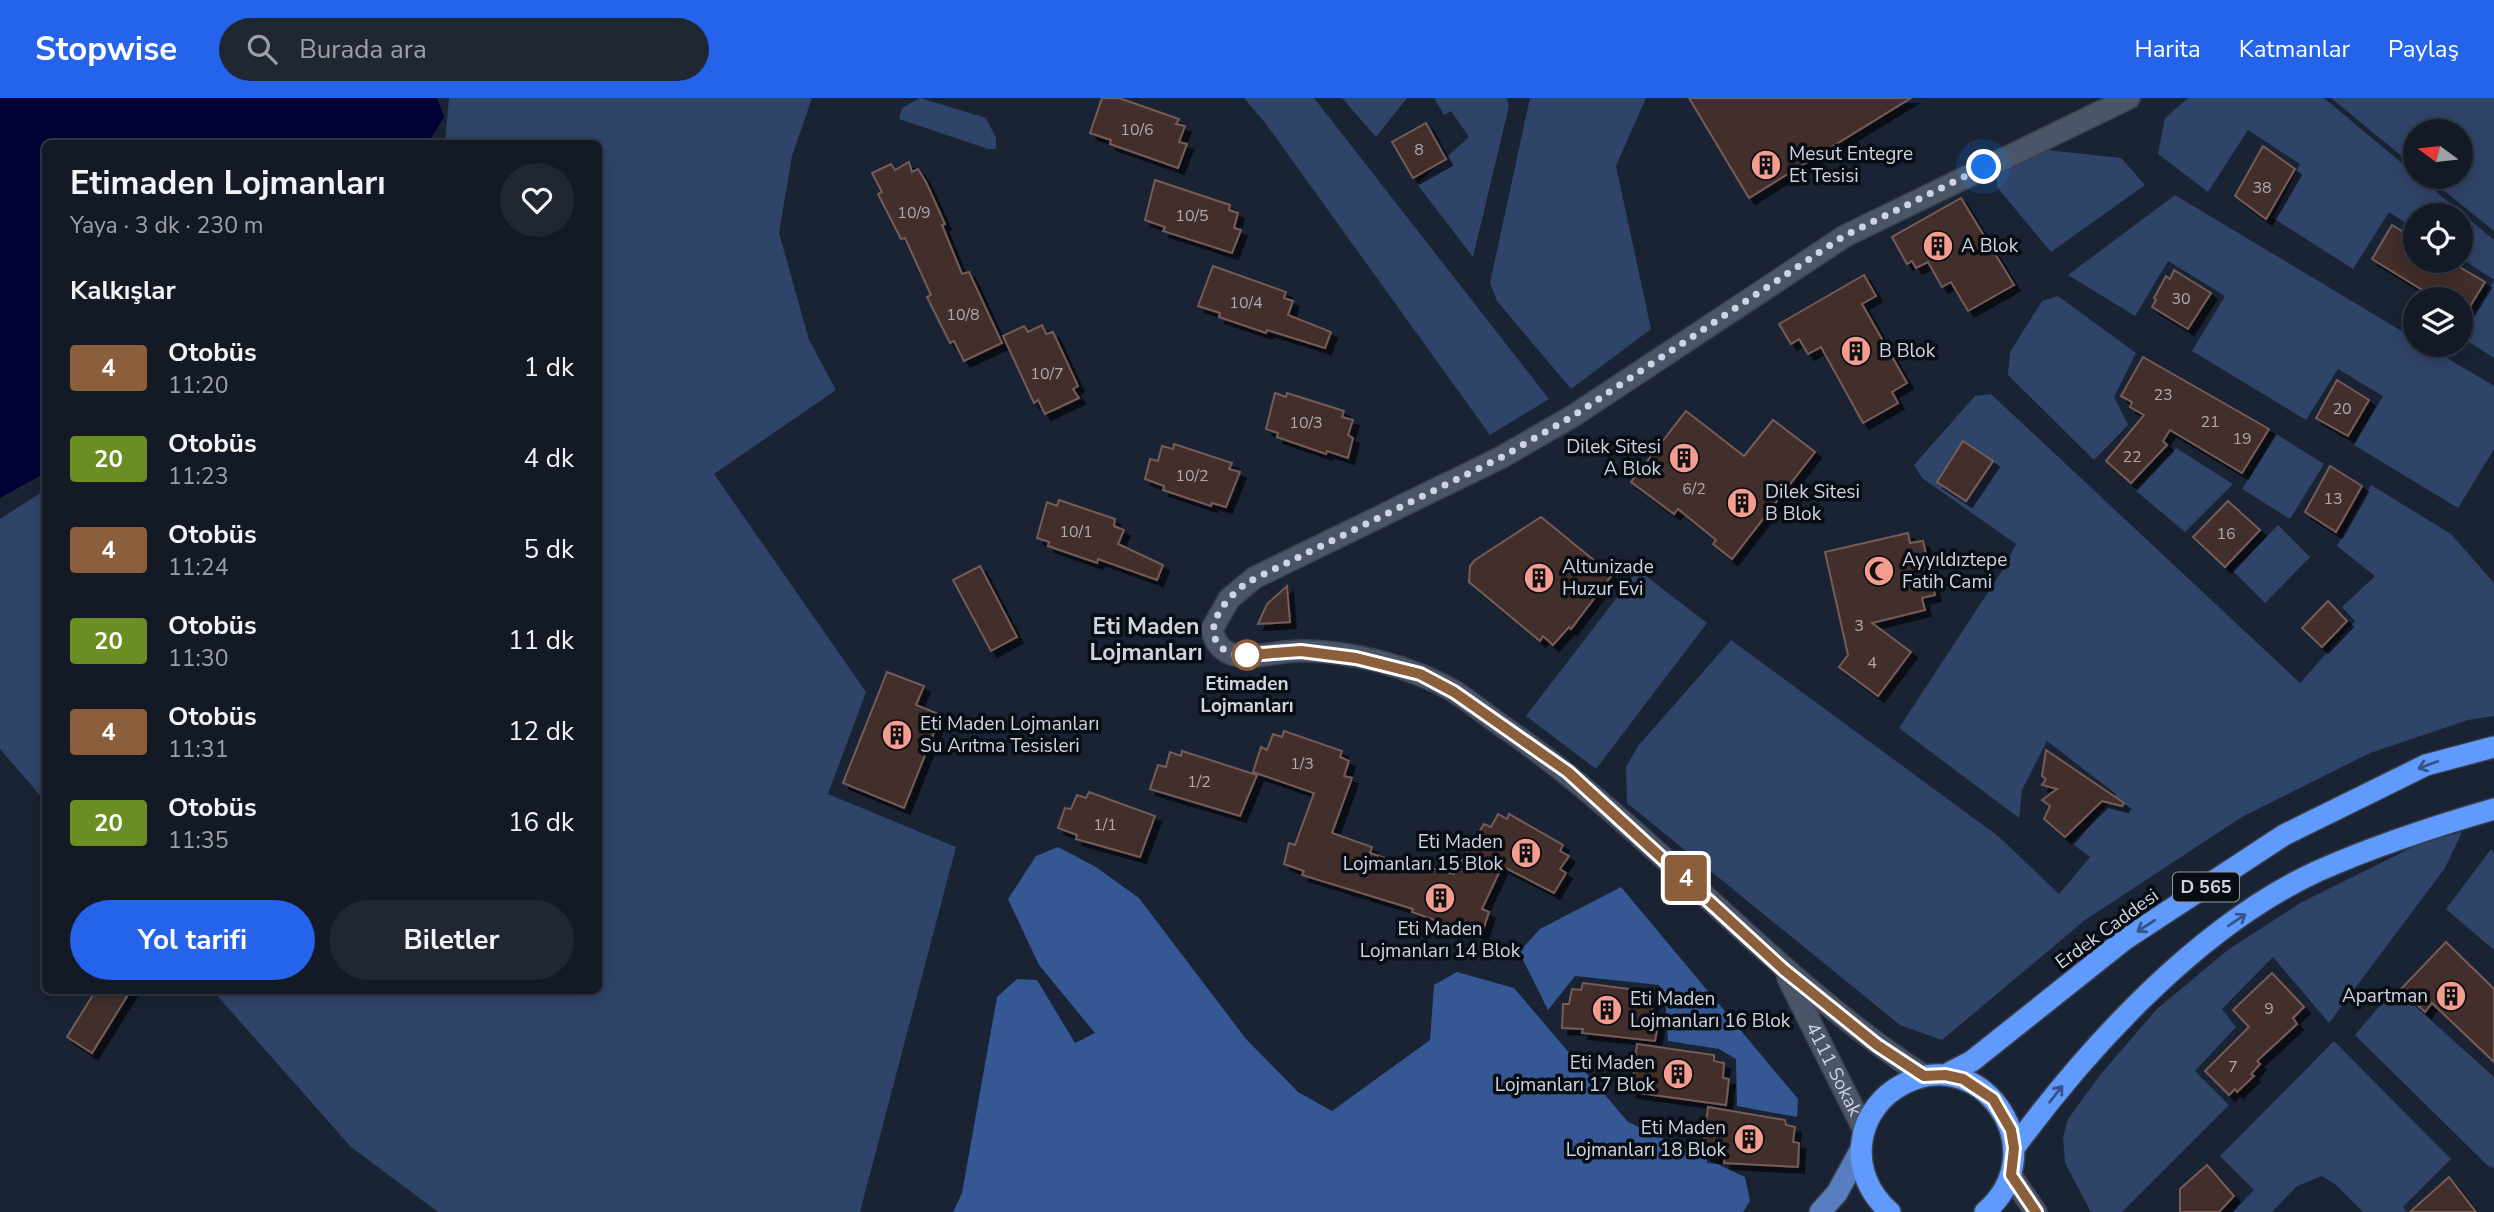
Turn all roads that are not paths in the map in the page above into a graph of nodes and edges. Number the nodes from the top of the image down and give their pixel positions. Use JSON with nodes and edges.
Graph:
{"nodes":[{"id":1,"x":2129,"y":98,"type":"edge"},
{"id":2,"x":2494,"y":747,"type":"edge"},
{"id":3,"x":2494,"y":809,"type":"edge"},
{"id":4,"x":1784,"y":970,"type":"junction"},
{"id":5,"x":1934,"y":1076,"type":"junction"},
{"id":6,"x":1862,"y":1140,"type":"junction"},
{"id":7,"x":2014,"y":1148,"type":"junction"},
{"id":8,"x":2011,"y":1175,"type":"junction"},
{"id":9,"x":1819,"y":1212,"type":"edge"},
{"id":10,"x":1890,"y":1212,"type":"edge"},
{"id":11,"x":1985,"y":1212,"type":"edge"},
{"id":12,"x":2036,"y":1212,"type":"edge"}],
"edges":[{"from":1,"to":4,"type":"street","name":"4111 Sokak"},
{"from":2,"to":5,"type":"highway","name":"Erdek Caddesi","number":"D 565","one_way":true},
{"from":7,"to":3,"type":"highway","number":"D 565","one_way":true},
{"from":4,"to":5,"type":"street","name":"4111 Sokak"},
{"from":4,"to":6,"type":"street","name":"4111 Sokak"},
{"from":5,"to":6,"type":"highway","number":"D 565"},
{"from":5,"to":7,"type":"highway"},
{"from":6,"to":9,"type":"main road"},
{"from":6,"to":10,"type":"highway"},
{"from":7,"to":8,"type":"highway"},
{"from":8,"to":11,"type":"highway"},
{"from":8,"to":12,"type":"street"}]}
